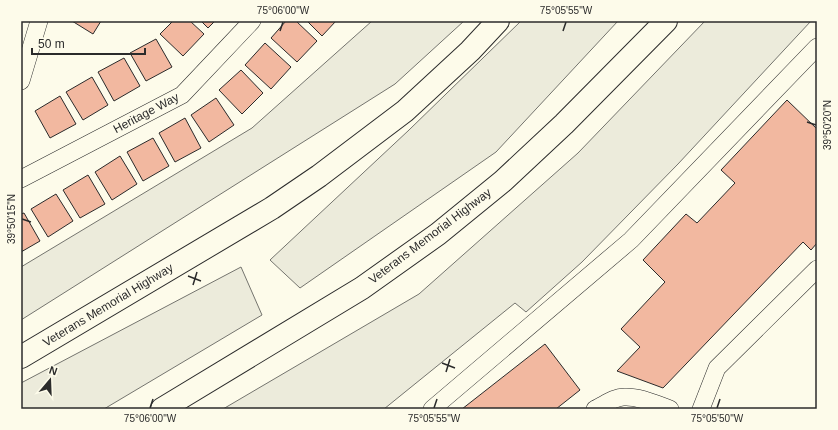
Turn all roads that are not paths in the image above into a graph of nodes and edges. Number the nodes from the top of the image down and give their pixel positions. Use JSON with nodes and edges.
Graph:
{"nodes":[{"id":1,"x":39,"y":21,"type":"edge"},
{"id":2,"x":252,"y":21,"type":"edge"},
{"id":3,"x":498,"y":21,"type":"edge"},
{"id":4,"x":666,"y":21,"type":"edge"},
{"id":5,"x":817,"y":47,"type":"edge"},
{"id":6,"x":21,"y":81,"type":"edge"},
{"id":7,"x":21,"y":179,"type":"edge"},
{"id":8,"x":817,"y":269,"type":"edge"},
{"id":9,"x":21,"y":357,"type":"edge"},
{"id":10,"x":162,"y":409,"type":"edge"},
{"id":11,"x":432,"y":409,"type":"edge"},
{"id":12,"x":596,"y":409,"type":"edge"},
{"id":13,"x":670,"y":409,"type":"edge"},
{"id":14,"x":701,"y":409,"type":"edge"}],
"edges":[{"from":1,"to":6,"type":"street"},
{"from":2,"to":7,"type":"street","name":"Heritage Way"},
{"from":3,"to":9,"type":"highway","name":"Veterans Memorial Highway"},
{"from":4,"to":10,"type":"highway","name":"Veterans Memorial Highway"},
{"from":5,"to":11,"type":"street"},
{"from":8,"to":14,"type":"street"},
{"from":12,"to":13,"type":"street"}]}
